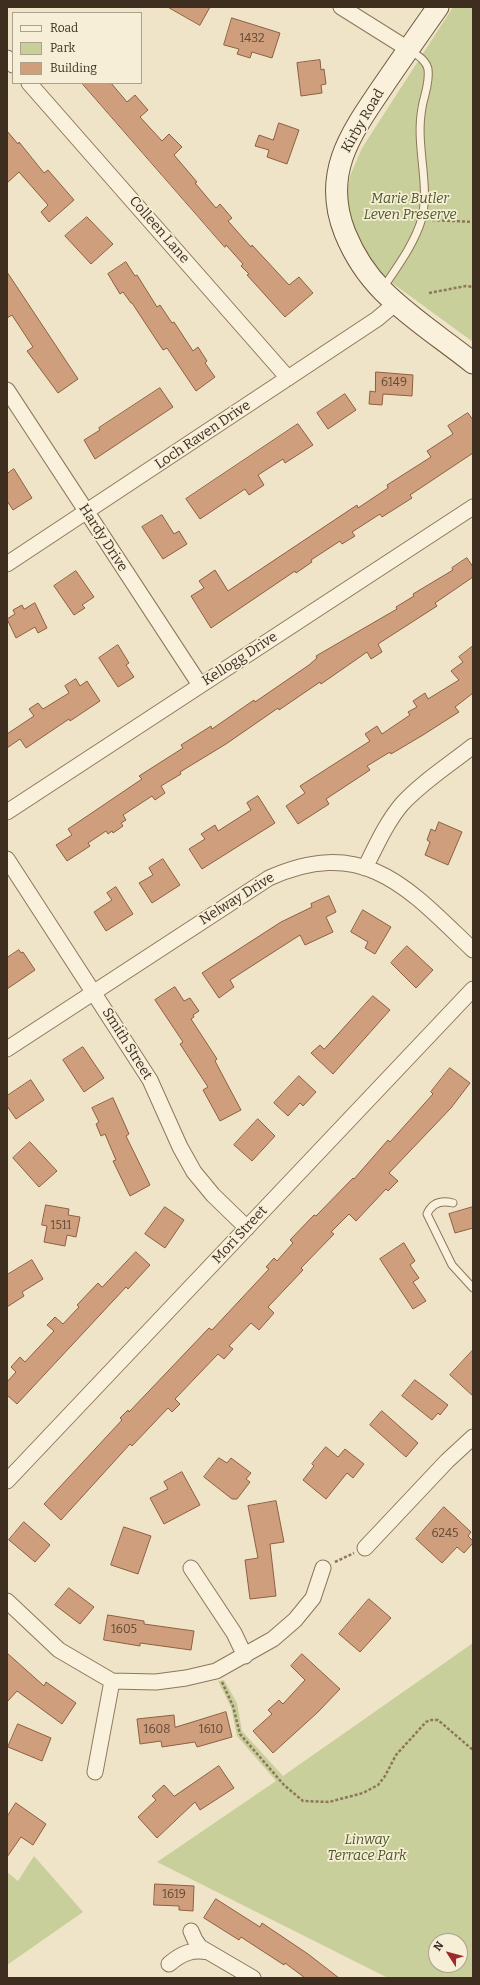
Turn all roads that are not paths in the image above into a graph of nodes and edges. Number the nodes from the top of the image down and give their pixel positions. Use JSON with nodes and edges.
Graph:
{"nodes":[{"id":1,"x":340,"y":7,"type":"edge"},
{"id":2,"x":438,"y":7,"type":"edge"},
{"id":3,"x":408,"y":49,"type":"junction"},
{"id":4,"x":30,"y":84,"type":"edge"},
{"id":5,"x":389,"y":296,"type":"junction"},
{"id":6,"x":473,"y":363,"type":"edge"},
{"id":7,"x":288,"y":378,"type":"junction"},
{"id":8,"x":7,"y":390,"type":"edge"},
{"id":9,"x":473,"y":507,"type":"edge"},
{"id":10,"x":87,"y":512,"type":"junction"},
{"id":11,"x":7,"y":564,"type":"edge"},
{"id":12,"x":200,"y":685,"type":"junction"},
{"id":13,"x":473,"y":746,"type":"edge"},
{"id":14,"x":7,"y":812,"type":"edge"},
{"id":15,"x":7,"y":859,"type":"edge"},
{"id":16,"x":365,"y":868,"type":"junction"},
{"id":17,"x":473,"y":950,"type":"edge"},
{"id":18,"x":473,"y":989,"type":"edge"},
{"id":19,"x":94,"y":992,"type":"junction"},
{"id":20,"x":7,"y":1049,"type":"edge"},
{"id":21,"x":453,"y":1203,"type":"dead end"},
{"id":22,"x":247,"y":1228,"type":"junction"},
{"id":23,"x":473,"y":1288,"type":"edge"},
{"id":24,"x":473,"y":1437,"type":"edge"},
{"id":25,"x":7,"y":1481,"type":"edge"},
{"id":26,"x":365,"y":1548,"type":"dead end"},
{"id":27,"x":191,"y":1568,"type":"dead end"},
{"id":28,"x":323,"y":1568,"type":"dead end"},
{"id":29,"x":7,"y":1601,"type":"edge"},
{"id":30,"x":245,"y":1656,"type":"junction"},
{"id":31,"x":112,"y":1681,"type":"junction"},
{"id":32,"x":95,"y":1772,"type":"dead end"},
{"id":33,"x":191,"y":1931,"type":"dead end"},
{"id":34,"x":208,"y":1952,"type":"junction"},
{"id":35,"x":169,"y":1964,"type":"dead end"},
{"id":36,"x":253,"y":1978,"type":"edge"}],
"edges":[{"from":1,"to":3,"type":"street"},
{"from":2,"to":3,"type":"main road","name":"Kirby Road"},
{"from":3,"to":5,"type":"lane"},
{"from":3,"to":5,"type":"main road","name":"Kirby Road"},
{"from":4,"to":7,"type":"street","name":"Colleen Lane"},
{"from":5,"to":6,"type":"main road","name":"Kirby Road"},
{"from":5,"to":7,"type":"street","name":"Loch Raven Drive"},
{"from":7,"to":10,"type":"street","name":"Loch Raven Drive"},
{"from":8,"to":10,"type":"street","name":"Hardy Drive"},
{"from":9,"to":12,"type":"street","name":"Kellogg Drive"},
{"from":10,"to":11,"type":"street","name":"Loch Raven Drive"},
{"from":10,"to":12,"type":"street","name":"Hardy Drive"},
{"from":12,"to":14,"type":"street","name":"Kellogg Drive"},
{"from":13,"to":16,"type":"street"},
{"from":15,"to":19,"type":"street","name":"Smith Street"},
{"from":16,"to":17,"type":"street","name":"Nelway Drive"},
{"from":16,"to":19,"type":"street","name":"Nelway Drive"},
{"from":18,"to":22,"type":"street","name":"Mori Street"},
{"from":19,"to":20,"type":"street","name":"Nelway Drive"},
{"from":19,"to":22,"type":"street","name":"Smith Street"},
{"from":21,"to":23,"type":"lane"},
{"from":22,"to":25,"type":"street","name":"Mori Street"},
{"from":24,"to":26,"type":"street"},
{"from":27,"to":30,"type":"street"},
{"from":28,"to":30,"type":"street"},
{"from":29,"to":31,"type":"street"},
{"from":30,"to":31,"type":"street"},
{"from":31,"to":32,"type":"street"},
{"from":33,"to":34,"type":"street"},
{"from":34,"to":35,"type":"street"},
{"from":34,"to":36,"type":"street"}]}
